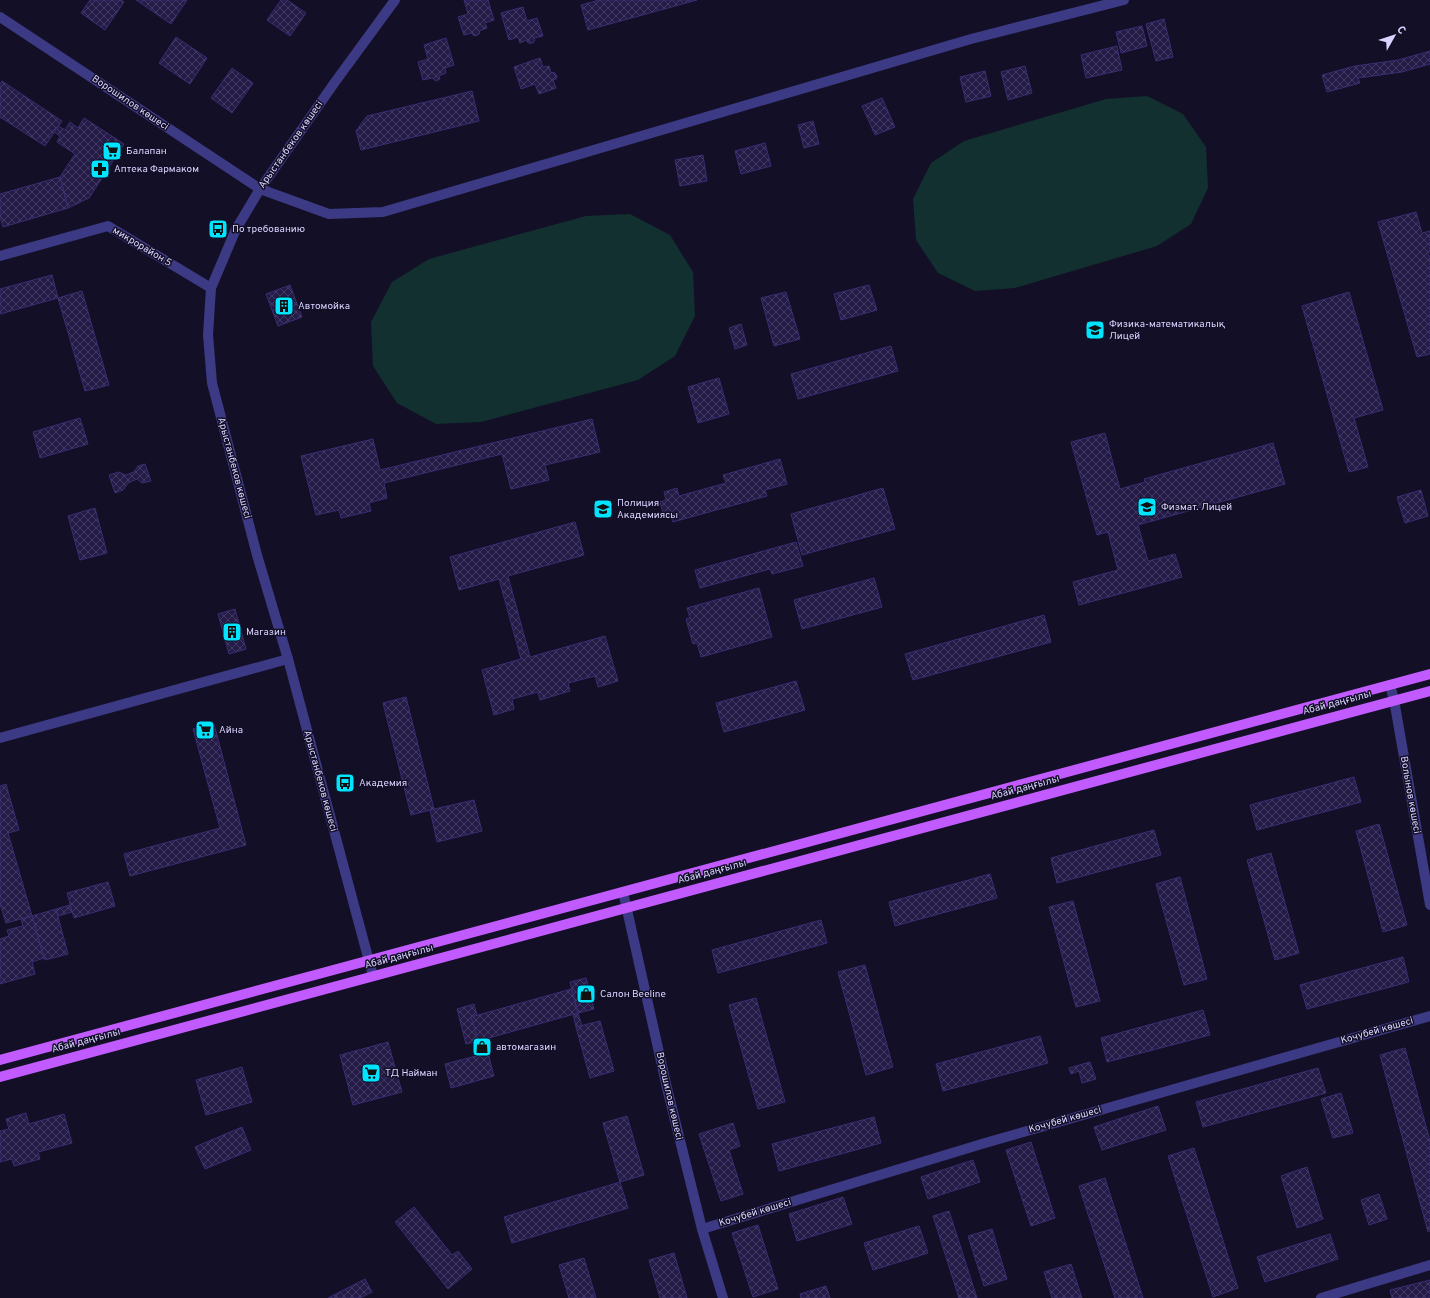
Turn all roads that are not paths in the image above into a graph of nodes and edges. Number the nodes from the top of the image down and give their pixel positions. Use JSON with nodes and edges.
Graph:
{"nodes":[{"id":1,"x":395,"y":0,"type":"edge"},
{"id":2,"x":1124,"y":0,"type":"edge"},
{"id":3,"x":0,"y":17,"type":"edge"},
{"id":4,"x":260,"y":189,"type":"junction"},
{"id":5,"x":0,"y":256,"type":"edge"},
{"id":6,"x":211,"y":288,"type":"junction"},
{"id":7,"x":288,"y":659,"type":"junction"},
{"id":8,"x":1430,"y":674,"type":"edge"},
{"id":9,"x":1390,"y":685,"type":"junction"},
{"id":10,"x":1430,"y":691,"type":"edge"},
{"id":11,"x":1394,"y":700,"type":"junction"},
{"id":12,"x":0,"y":738,"type":"edge"},
{"id":13,"x":623,"y":892,"type":"junction"},
{"id":14,"x":1430,"y":905,"type":"edge"},
{"id":15,"x":627,"y":908,"type":"junction"},
{"id":16,"x":369,"y":961,"type":"junction"},
{"id":17,"x":373,"y":976,"type":"junction"},
{"id":18,"x":1430,"y":1016,"type":"edge"},
{"id":19,"x":0,"y":1060,"type":"edge"},
{"id":20,"x":0,"y":1077,"type":"edge"},
{"id":21,"x":702,"y":1229,"type":"junction"},
{"id":22,"x":1430,"y":1265,"type":"edge"},
{"id":23,"x":723,"y":1298,"type":"edge"},
{"id":24,"x":1321,"y":1298,"type":"edge"}],
"edges":[{"from":1,"to":4,"type":"street","name":"Арыстанбеков көшесі"},
{"from":2,"to":4,"type":"street","name":"Ворошилов көшесі"},
{"from":3,"to":4,"type":"street","name":"Ворошилов көшесі"},
{"from":4,"to":6,"type":"street","name":"Арыстанбеков көшесі"},
{"from":5,"to":6,"type":"street","name":"микрорайон 5"},
{"from":6,"to":7,"type":"street","name":"Арыстанбеков көшесі"},
{"from":7,"to":12,"type":"street"},
{"from":7,"to":16,"type":"street","name":"Арыстанбеков көшесі"},
{"from":8,"to":9,"type":"main road","name":"Абай даңғылы"},
{"from":9,"to":11,"type":"street","name":"Волынов көшесі"},
{"from":9,"to":13,"type":"main road","name":"Абай даңғылы"},
{"from":10,"to":11,"type":"main road","name":"Абай даңғылы"},
{"from":11,"to":14,"type":"street","name":"Волынов көшесі"},
{"from":11,"to":15,"type":"main road","name":"Абай даңғылы"},
{"from":13,"to":15,"type":"street","name":"Ворошилов көшесі"},
{"from":13,"to":16,"type":"main road","name":"Абай даңғылы"},
{"from":15,"to":17,"type":"main road","name":"Абай даңғылы"},
{"from":15,"to":21,"type":"street","name":"Ворошилов көшесі"},
{"from":16,"to":17,"type":"street","name":"Арыстанбеков көшесі"},
{"from":16,"to":19,"type":"main road","name":"Абай даңғылы"},
{"from":17,"to":20,"type":"main road","name":"Абай даңғылы"},
{"from":18,"to":21,"type":"street","name":"Кочубей көшесі"},
{"from":21,"to":23,"type":"street","name":"Ворошилов көшесі"},
{"from":22,"to":24,"type":"street"}]}
